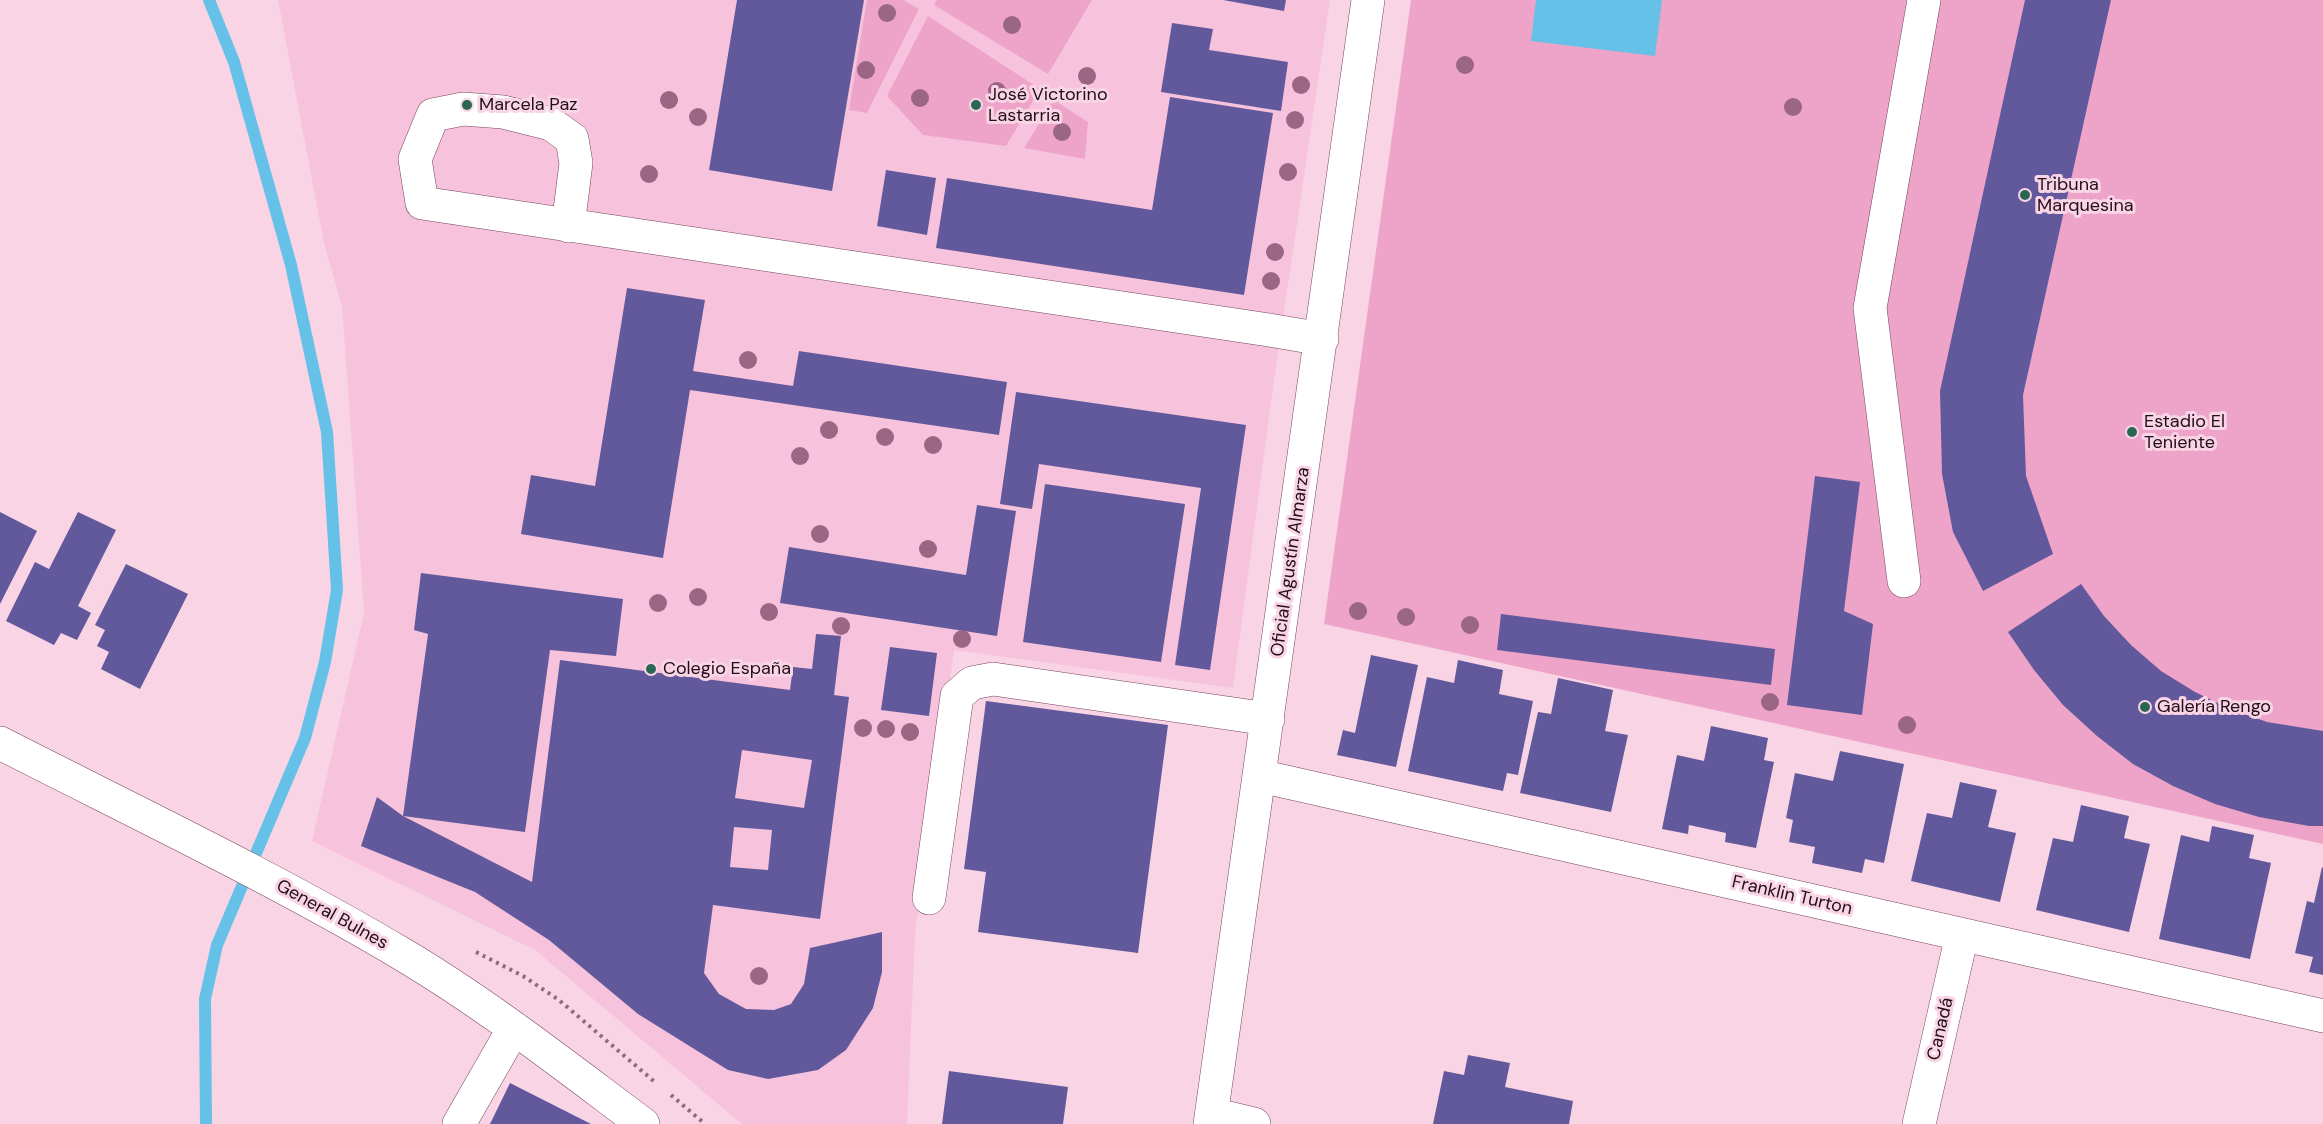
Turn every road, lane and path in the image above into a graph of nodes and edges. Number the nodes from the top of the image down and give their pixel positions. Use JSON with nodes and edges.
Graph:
{"nodes":[{"id":1,"x":1368,"y":0,"type":"edge"},
{"id":2,"x":1924,"y":0,"type":"edge"},
{"id":3,"x":568,"y":226,"type":"junction"},
{"id":4,"x":1322,"y":339,"type":"junction"},
{"id":5,"x":1904,"y":581,"type":"dead end"},
{"id":6,"x":1268,"y":719,"type":"junction"},
{"id":7,"x":0,"y":743,"type":"edge"},
{"id":8,"x":1260,"y":776,"type":"junction"},
{"id":9,"x":929,"y":898,"type":"dead end"},
{"id":10,"x":1962,"y":935,"type":"junction"},
{"id":11,"x":2323,"y":1016,"type":"edge"},
{"id":12,"x":514,"y":1028,"type":"junction"},
{"id":13,"x":1211,"y":1119,"type":"edge"},
{"id":14,"x":459,"y":1124,"type":"edge"},
{"id":15,"x":643,"y":1124,"type":"edge"},
{"id":16,"x":1254,"y":1124,"type":"edge"},
{"id":17,"x":1919,"y":1124,"type":"edge"}],
"edges":[{"from":1,"to":4,"type":"street","name":"Oficial Agustín Almarza"},
{"from":2,"to":5,"type":"street"},
{"from":3,"to":3,"type":"street"},
{"from":3,"to":4,"type":"street"},
{"from":4,"to":6,"type":"street","name":"Oficial Agustín Almarza"},
{"from":6,"to":8,"type":"street","name":"Oficial Agustín Almarza"},
{"from":6,"to":9,"type":"street"},
{"from":7,"to":12,"type":"street","name":"General Bulnes"},
{"from":8,"to":10,"type":"street","name":"Franklin Turton"},
{"from":8,"to":13,"type":"street","name":"Oficial Agustín Almarza"},
{"from":10,"to":11,"type":"street","name":"Franklin Turton"},
{"from":10,"to":17,"type":"street","name":"Canadá"},
{"from":12,"to":14,"type":"street"},
{"from":12,"to":15,"type":"street","name":"General Bulnes"},
{"from":13,"to":16,"type":"street"}]}
